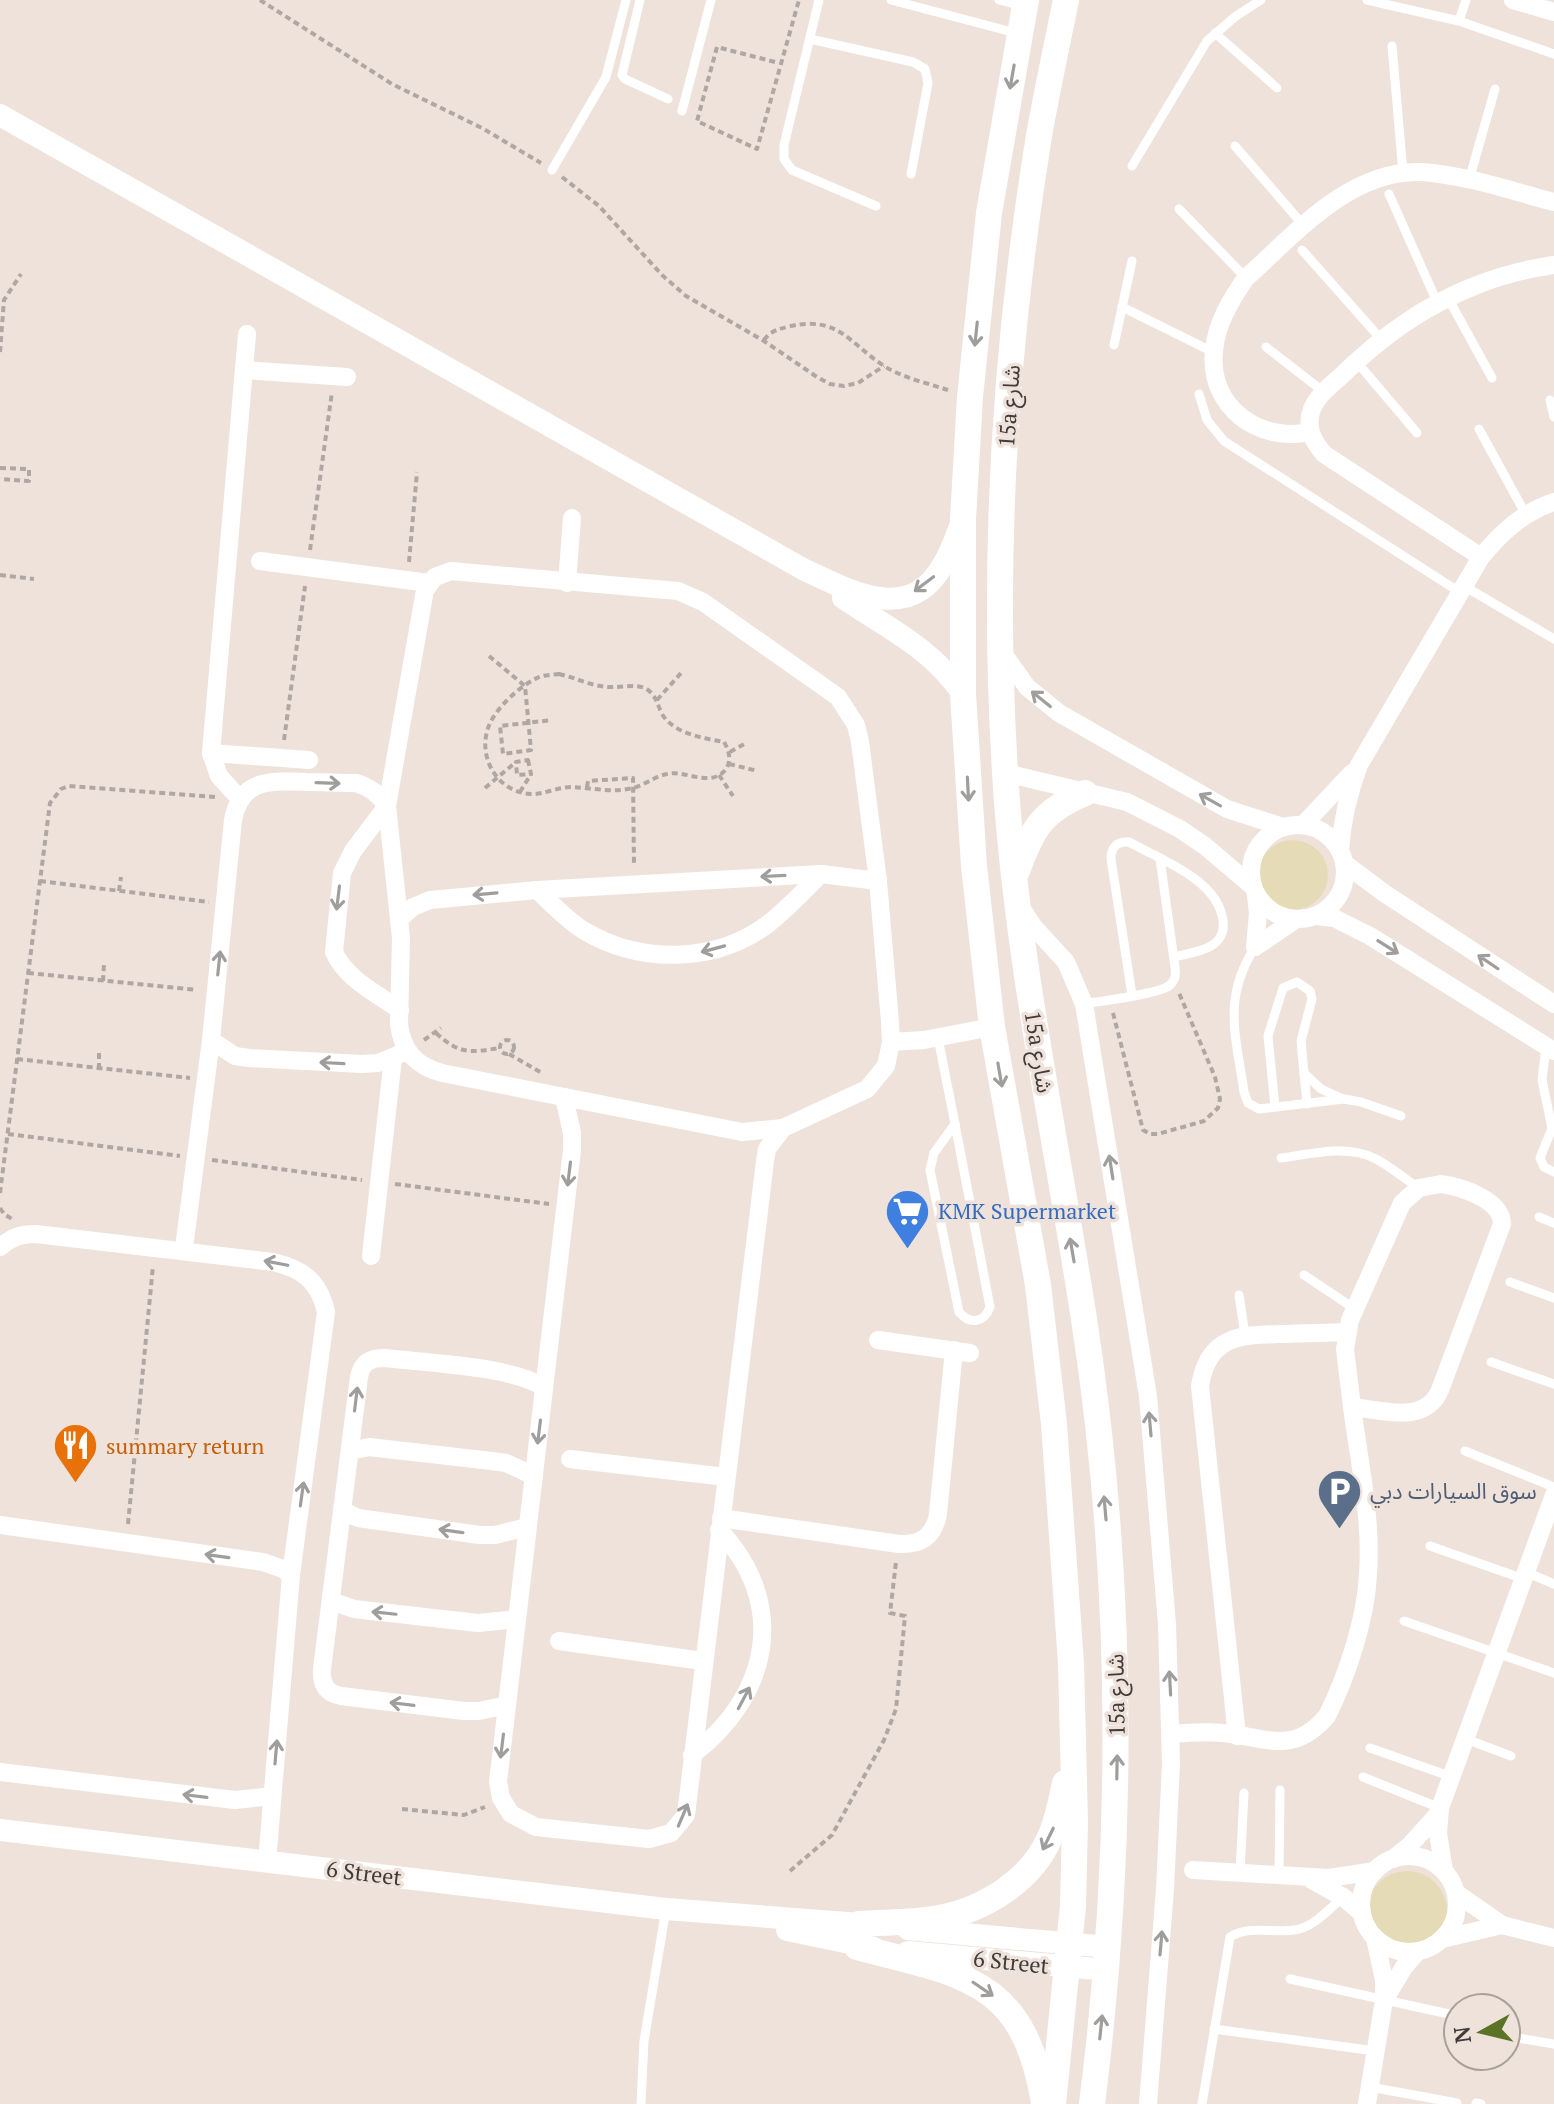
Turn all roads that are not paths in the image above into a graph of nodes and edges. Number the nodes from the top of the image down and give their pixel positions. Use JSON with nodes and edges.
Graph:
{"nodes":[{"id":1,"x":626,"y":0,"type":"edge"},
{"id":2,"x":640,"y":0,"type":"edge"},
{"id":3,"x":711,"y":0,"type":"edge"},
{"id":4,"x":819,"y":0,"type":"edge"},
{"id":5,"x":891,"y":0,"type":"edge"},
{"id":6,"x":999,"y":0,"type":"edge"},
{"id":7,"x":1053,"y":0,"type":"edge"},
{"id":8,"x":1066,"y":0,"type":"edge"},
{"id":9,"x":1261,"y":0,"type":"edge"},
{"id":10,"x":1367,"y":0,"type":"edge"},
{"id":11,"x":1466,"y":0,"type":"edge"},
{"id":12,"x":1513,"y":0,"type":"edge"},
{"id":13,"x":1026,"y":4,"type":"edge"},
{"id":14,"x":1554,"y":12,"type":"edge"},
{"id":15,"x":1459,"y":21,"type":"junction"},
{"id":16,"x":1215,"y":33,"type":"junction"},
{"id":17,"x":1019,"y":34,"type":"junction"},
{"id":18,"x":810,"y":39,"type":"junction"},
{"id":19,"x":1392,"y":46,"type":"dead end"},
{"id":20,"x":1554,"y":54,"type":"edge"},
{"id":21,"x":1277,"y":88,"type":"dead end"},
{"id":22,"x":1495,"y":89,"type":"dead end"},
{"id":23,"x":668,"y":99,"type":"dead end"},
{"id":24,"x":682,"y":111,"type":"dead end"},
{"id":25,"x":0,"y":115,"type":"edge"},
{"id":26,"x":1039,"y":136,"type":"junction"},
{"id":27,"x":1235,"y":146,"type":"dead end"},
{"id":28,"x":1132,"y":166,"type":"dead end"},
{"id":29,"x":552,"y":170,"type":"road end"},
{"id":30,"x":1403,"y":173,"type":"junction"},
{"id":31,"x":911,"y":174,"type":"dead end"},
{"id":32,"x":1469,"y":180,"type":"junction"},
{"id":33,"x":1389,"y":194,"type":"dead end"},
{"id":34,"x":1554,"y":200,"type":"edge"},
{"id":35,"x":876,"y":206,"type":"dead end"},
{"id":36,"x":1179,"y":209,"type":"dead end"},
{"id":37,"x":1304,"y":226,"type":"junction"},
{"id":38,"x":1302,"y":250,"type":"dead end"},
{"id":39,"x":1132,"y":261,"type":"dead end"},
{"id":40,"x":1554,"y":265,"type":"edge"},
{"id":41,"x":1246,"y":278,"type":"junction"},
{"id":42,"x":1442,"y":300,"type":"junction"},
{"id":43,"x":1122,"y":307,"type":"junction"},
{"id":44,"x":247,"y":334,"type":"dead end"},
{"id":45,"x":1381,"y":339,"type":"junction"},
{"id":46,"x":1114,"y":345,"type":"dead end"},
{"id":47,"x":1266,"y":347,"type":"dead end"},
{"id":48,"x":1213,"y":352,"type":"junction"},
{"id":49,"x":1356,"y":361,"type":"junction"},
{"id":50,"x":244,"y":370,"type":"junction"},
{"id":51,"x":347,"y":377,"type":"dead end"},
{"id":52,"x":1492,"y":378,"type":"dead end"},
{"id":53,"x":1324,"y":392,"type":"junction"},
{"id":54,"x":1199,"y":394,"type":"dead end"},
{"id":55,"x":1550,"y":400,"type":"dead end"},
{"id":56,"x":1554,"y":417,"type":"edge"},
{"id":57,"x":1479,"y":429,"type":"dead end"},
{"id":58,"x":1310,"y":432,"type":"junction"},
{"id":59,"x":1417,"y":433,"type":"dead end"},
{"id":60,"x":1554,"y":502,"type":"edge"},
{"id":61,"x":1526,"y":515,"type":"junction"},
{"id":62,"x":572,"y":518,"type":"dead end"},
{"id":63,"x":963,"y":519,"type":"junction"},
{"id":64,"x":1481,"y":557,"type":"junction"},
{"id":65,"x":260,"y":561,"type":"dead end"},
{"id":66,"x":803,"y":569,"type":"junction"},
{"id":67,"x":429,"y":583,"type":"junction"},
{"id":68,"x":567,"y":583,"type":"junction"},
{"id":69,"x":1462,"y":589,"type":"junction"},
{"id":70,"x":1554,"y":639,"type":"edge"},
{"id":71,"x":1001,"y":650,"type":"junction"},
{"id":72,"x":963,"y":694,"type":"junction"},
{"id":73,"x":211,"y":753,"type":"junction"},
{"id":74,"x":309,"y":760,"type":"dead end"},
{"id":75,"x":1359,"y":765,"type":"junction"},
{"id":76,"x":1005,"y":773,"type":"junction"},
{"id":77,"x":1085,"y":793,"type":"junction"},
{"id":78,"x":240,"y":799,"type":"junction"},
{"id":79,"x":387,"y":806,"type":"junction"},
{"id":80,"x":1303,"y":825,"type":"junction"},
{"id":81,"x":1283,"y":827,"type":"junction"},
{"id":82,"x":1342,"y":857,"type":"junction"},
{"id":83,"x":1160,"y":859,"type":"junction"},
{"id":84,"x":821,"y":874,"type":"junction"},
{"id":85,"x":1015,"y":875,"type":"junction"},
{"id":86,"x":878,"y":881,"type":"junction"},
{"id":87,"x":537,"y":890,"type":"junction"},
{"id":88,"x":1254,"y":891,"type":"junction"},
{"id":89,"x":1018,"y":902,"type":"junction"},
{"id":90,"x":1317,"y":916,"type":"junction"},
{"id":91,"x":399,"y":919,"type":"junction"},
{"id":92,"x":1295,"y":920,"type":"junction"},
{"id":93,"x":1255,"y":947,"type":"junction"},
{"id":94,"x":1174,"y":957,"type":"junction"},
{"id":95,"x":1132,"y":995,"type":"junction"},
{"id":96,"x":1084,"y":1004,"type":"junction"},
{"id":97,"x":1554,"y":1004,"type":"edge"},
{"id":98,"x":400,"y":1010,"type":"junction"},
{"id":99,"x":992,"y":1027,"type":"junction"},
{"id":100,"x":938,"y":1038,"type":"junction"},
{"id":101,"x":211,"y":1040,"type":"junction"},
{"id":102,"x":891,"y":1042,"type":"junction"},
{"id":103,"x":1550,"y":1049,"type":"edge"},
{"id":104,"x":400,"y":1055,"type":"junction"},
{"id":105,"x":1303,"y":1071,"type":"junction"},
{"id":106,"x":564,"y":1097,"type":"junction"},
{"id":107,"x":1344,"y":1099,"type":"junction"},
{"id":108,"x":1307,"y":1104,"type":"junction"},
{"id":109,"x":1275,"y":1107,"type":"junction"},
{"id":110,"x":1401,"y":1116,"type":"dead end"},
{"id":111,"x":955,"y":1124,"type":"junction"},
{"id":112,"x":1553,"y":1126,"type":"edge"},
{"id":113,"x":783,"y":1128,"type":"junction"},
{"id":114,"x":1281,"y":1158,"type":"dead end"},
{"id":115,"x":1554,"y":1172,"type":"edge"},
{"id":116,"x":1419,"y":1188,"type":"junction"},
{"id":117,"x":1539,"y":1217,"type":"dead end"},
{"id":118,"x":1554,"y":1223,"type":"edge"},
{"id":119,"x":185,"y":1240,"type":"dead end"},
{"id":120,"x":0,"y":1247,"type":"edge"},
{"id":121,"x":371,"y":1256,"type":"dead end"},
{"id":122,"x":1304,"y":1275,"type":"dead end"},
{"id":123,"x":1510,"y":1282,"type":"dead end"},
{"id":124,"x":1239,"y":1295,"type":"dead end"},
{"id":125,"x":1554,"y":1298,"type":"edge"},
{"id":126,"x":1355,"y":1309,"type":"junction"},
{"id":127,"x":1347,"y":1332,"type":"junction"},
{"id":128,"x":1245,"y":1335,"type":"junction"},
{"id":129,"x":878,"y":1340,"type":"dead end"},
{"id":130,"x":1491,"y":1362,"type":"dead end"},
{"id":131,"x":1554,"y":1384,"type":"edge"},
{"id":132,"x":544,"y":1387,"type":"junction"},
{"id":133,"x":1352,"y":1407,"type":"junction"},
{"id":134,"x":350,"y":1451,"type":"junction"},
{"id":135,"x":1465,"y":1451,"type":"dead end"},
{"id":136,"x":570,"y":1459,"type":"dead end"},
{"id":137,"x":534,"y":1476,"type":"junction"},
{"id":138,"x":726,"y":1477,"type":"junction"},
{"id":139,"x":1554,"y":1487,"type":"edge"},
{"id":140,"x":1554,"y":1495,"type":"edge"},
{"id":141,"x":342,"y":1510,"type":"junction"},
{"id":142,"x":720,"y":1524,"type":"junction"},
{"id":143,"x":0,"y":1525,"type":"edge"},
{"id":144,"x":527,"y":1527,"type":"junction"},
{"id":145,"x":1430,"y":1546,"type":"dead end"},
{"id":146,"x":291,"y":1575,"type":"junction"},
{"id":147,"x":1525,"y":1576,"type":"junction"},
{"id":148,"x":1554,"y":1584,"type":"edge"},
{"id":149,"x":331,"y":1601,"type":"junction"},
{"id":150,"x":517,"y":1619,"type":"junction"},
{"id":151,"x":1404,"y":1621,"type":"dead end"},
{"id":152,"x":559,"y":1641,"type":"dead end"},
{"id":153,"x":1497,"y":1653,"type":"junction"},
{"id":154,"x":703,"y":1661,"type":"junction"},
{"id":155,"x":1554,"y":1673,"type":"edge"},
{"id":156,"x":507,"y":1705,"type":"junction"},
{"id":157,"x":1171,"y":1734,"type":"junction"},
{"id":158,"x":1074,"y":1736,"type":"junction"},
{"id":159,"x":1237,"y":1736,"type":"junction"},
{"id":160,"x":1466,"y":1739,"type":"junction"},
{"id":161,"x":1370,"y":1748,"type":"dead end"},
{"id":162,"x":692,"y":1755,"type":"junction"},
{"id":163,"x":1511,"y":1756,"type":"dead end"},
{"id":164,"x":0,"y":1772,"type":"edge"},
{"id":165,"x":1363,"y":1777,"type":"dead end"},
{"id":166,"x":1452,"y":1777,"type":"junction"},
{"id":167,"x":1280,"y":1790,"type":"dead end"},
{"id":168,"x":1244,"y":1793,"type":"dead end"},
{"id":169,"x":272,"y":1796,"type":"junction"},
{"id":170,"x":1440,"y":1811,"type":"junction"},
{"id":171,"x":0,"y":1830,"type":"edge"},
{"id":172,"x":1391,"y":1860,"type":"junction"},
{"id":173,"x":267,"y":1862,"type":"junction"},
{"id":174,"x":1193,"y":1870,"type":"dead end"},
{"id":175,"x":1375,"y":1871,"type":"junction"},
{"id":176,"x":1444,"y":1871,"type":"junction"},
{"id":177,"x":1240,"y":1873,"type":"junction"},
{"id":178,"x":1279,"y":1876,"type":"junction"},
{"id":179,"x":1306,"y":1877,"type":"junction"},
{"id":180,"x":1456,"y":1893,"type":"junction"},
{"id":181,"x":1343,"y":1897,"type":"junction"},
{"id":182,"x":666,"y":1909,"type":"junction"},
{"id":183,"x":1362,"y":1913,"type":"junction"},
{"id":184,"x":1502,"y":1925,"type":"junction"},
{"id":185,"x":858,"y":1935,"type":"junction"},
{"id":186,"x":1375,"y":1938,"type":"junction"},
{"id":187,"x":1554,"y":1938,"type":"edge"},
{"id":188,"x":1442,"y":1939,"type":"junction"},
{"id":189,"x":1417,"y":1952,"type":"junction"},
{"id":190,"x":1069,"y":1956,"type":"junction"},
{"id":191,"x":1108,"y":1959,"type":"junction"},
{"id":192,"x":1290,"y":1979,"type":"dead end"},
{"id":193,"x":1384,"y":2000,"type":"junction"},
{"id":194,"x":1442,"y":2013,"type":"edge"},
{"id":195,"x":1214,"y":2029,"type":"junction"},
{"id":196,"x":1522,"y":2039,"type":"edge"},
{"id":197,"x":1554,"y":2044,"type":"edge"},
{"id":198,"x":1375,"y":2051,"type":"junction"},
{"id":199,"x":1368,"y":2096,"type":"edge"},
{"id":200,"x":1457,"y":2103,"type":"edge"},
{"id":201,"x":641,"y":2104,"type":"edge"},
{"id":202,"x":1044,"y":2104,"type":"edge"},
{"id":203,"x":1053,"y":2104,"type":"edge"},
{"id":204,"x":1092,"y":2104,"type":"edge"},
{"id":205,"x":1148,"y":2104,"type":"edge"},
{"id":206,"x":1202,"y":2104,"type":"edge"}],
"edges":[{"from":1,"to":29,"type":"lane"},
{"from":2,"to":23,"type":"lane"},
{"from":3,"to":24,"type":"lane"},
{"from":4,"to":18,"type":"lane"},
{"from":5,"to":17,"type":"lane"},
{"from":6,"to":13,"type":"lane"},
{"from":7,"to":26,"type":"main road"},
{"from":8,"to":26,"type":"main road","name":"15a شارع"},
{"from":9,"to":16,"type":"lane"},
{"from":10,"to":15,"type":"lane"},
{"from":11,"to":15,"type":"lane"},
{"from":12,"to":14,"type":"street"},
{"from":13,"to":17,"type":"main road","name":"15a شارع"},
{"from":15,"to":20,"type":"lane"},
{"from":16,"to":21,"type":"lane"},
{"from":16,"to":28,"type":"lane"},
{"from":17,"to":63,"type":"main road","name":"15a شارع","one_way":true},
{"from":18,"to":31,"type":"lane"},
{"from":18,"to":35,"type":"lane"},
{"from":19,"to":30,"type":"lane"},
{"from":22,"to":32,"type":"lane"},
{"from":25,"to":66,"type":"street"},
{"from":26,"to":71,"type":"main road","name":"15a شارع"},
{"from":27,"to":37,"type":"lane"},
{"from":30,"to":32,"type":"street"},
{"from":30,"to":37,"type":"street"},
{"from":32,"to":34,"type":"street"},
{"from":33,"to":42,"type":"lane"},
{"from":36,"to":41,"type":"lane"},
{"from":37,"to":41,"type":"street"},
{"from":38,"to":45,"type":"lane"},
{"from":39,"to":43,"type":"lane"},
{"from":40,"to":42,"type":"street"},
{"from":41,"to":48,"type":"street"},
{"from":42,"to":45,"type":"street"},
{"from":42,"to":52,"type":"lane"},
{"from":43,"to":46,"type":"lane"},
{"from":43,"to":48,"type":"lane"},
{"from":44,"to":50,"type":"street"},
{"from":45,"to":49,"type":"street"},
{"from":47,"to":53,"type":"lane"},
{"from":48,"to":58,"type":"street"},
{"from":49,"to":53,"type":"street"},
{"from":49,"to":59,"type":"lane"},
{"from":50,"to":51,"type":"street"},
{"from":50,"to":73,"type":"street"},
{"from":53,"to":58,"type":"street"},
{"from":54,"to":69,"type":"lane"},
{"from":55,"to":56,"type":"lane"},
{"from":57,"to":61,"type":"lane"},
{"from":58,"to":64,"type":"street"},
{"from":60,"to":61,"type":"street"},
{"from":61,"to":64,"type":"street"},
{"from":62,"to":68,"type":"street"},
{"from":63,"to":66,"type":"street","one_way":true},
{"from":63,"to":72,"type":"main road","name":"15a شارع"},
{"from":63,"to":76,"type":"main road"},
{"from":64,"to":69,"type":"street"},
{"from":65,"to":67,"type":"street"},
{"from":66,"to":72,"type":"street"},
{"from":67,"to":68,"type":"street"},
{"from":67,"to":79,"type":"street"},
{"from":68,"to":86,"type":"street"},
{"from":69,"to":70,"type":"lane"},
{"from":69,"to":75,"type":"street"},
{"from":71,"to":76,"type":"main road","name":"15a شارع"},
{"from":81,"to":71,"type":"street","one_way":true},
{"from":72,"to":99,"type":"main road","name":"15a شارع","one_way":true},
{"from":73,"to":74,"type":"street"},
{"from":73,"to":78,"type":"street"},
{"from":75,"to":80,"type":"street"},
{"from":75,"to":82,"type":"street"},
{"from":76,"to":77,"type":"street"},
{"from":76,"to":85,"type":"main road","name":"15a شارع"},
{"from":77,"to":85,"type":"main road"},
{"from":77,"to":88,"type":"street"},
{"from":78,"to":79,"type":"street","one_way":true},
{"from":101,"to":78,"type":"street","one_way":true},
{"from":79,"to":91,"type":"street"},
{"from":79,"to":98,"type":"street","one_way":true},
{"from":80,"to":81,"type":"street"},
{"from":80,"to":82,"type":"street"},
{"from":81,"to":88,"type":"street"},
{"from":82,"to":90,"type":"street"},
{"from":97,"to":82,"type":"street","one_way":true},
{"from":83,"to":94,"type":"lane"},
{"from":83,"to":94,"type":"lane"},
{"from":83,"to":95,"type":"lane"},
{"from":84,"to":86,"type":"street"},
{"from":84,"to":87,"type":"street","one_way":true},
{"from":84,"to":87,"type":"street","one_way":true},
{"from":85,"to":89,"type":"main road","name":"15a شارع"},
{"from":86,"to":102,"type":"street"},
{"from":87,"to":91,"type":"street","one_way":true},
{"from":88,"to":92,"type":"street"},
{"from":88,"to":93,"type":"street"},
{"from":89,"to":96,"type":"street"},
{"from":191,"to":89,"type":"main road","name":"15a شارع","one_way":true},
{"from":90,"to":92,"type":"street"},
{"from":90,"to":103,"type":"street","one_way":true},
{"from":91,"to":98,"type":"street"},
{"from":92,"to":93,"type":"street"},
{"from":93,"to":109,"type":"lane"},
{"from":94,"to":95,"type":"lane"},
{"from":95,"to":96,"type":"lane"},
{"from":157,"to":96,"type":"street","one_way":true},
{"from":98,"to":104,"type":"street"},
{"from":99,"to":100,"type":"street"},
{"from":99,"to":158,"type":"main road","name":"15a شارع","one_way":true},
{"from":100,"to":102,"type":"street"},
{"from":100,"to":111,"type":"lane"},
{"from":104,"to":101,"type":"street","one_way":true},
{"from":101,"to":119,"type":"street"},
{"from":102,"to":113,"type":"street"},
{"from":103,"to":112,"type":"lane"},
{"from":104,"to":106,"type":"street"},
{"from":104,"to":121,"type":"street"},
{"from":105,"to":107,"type":"lane"},
{"from":105,"to":108,"type":"lane"},
{"from":105,"to":109,"type":"lane"},
{"from":106,"to":113,"type":"street"},
{"from":106,"to":132,"type":"street","one_way":true},
{"from":107,"to":108,"type":"lane"},
{"from":107,"to":110,"type":"lane"},
{"from":108,"to":109,"type":"lane"},
{"from":111,"to":111,"type":"lane"},
{"from":112,"to":115,"type":"lane"},
{"from":113,"to":138,"type":"street"},
{"from":114,"to":116,"type":"lane"},
{"from":116,"to":126,"type":"street"},
{"from":116,"to":133,"type":"street"},
{"from":117,"to":118,"type":"lane"},
{"from":146,"to":120,"type":"street","one_way":true},
{"from":122,"to":126,"type":"lane"},
{"from":123,"to":125,"type":"lane"},
{"from":124,"to":128,"type":"lane"},
{"from":126,"to":127,"type":"street"},
{"from":127,"to":128,"type":"street"},
{"from":127,"to":133,"type":"street"},
{"from":128,"to":159,"type":"street"},
{"from":129,"to":142,"type":"street"},
{"from":130,"to":131,"type":"lane"},
{"from":134,"to":132,"type":"street","one_way":true},
{"from":132,"to":137,"type":"street","one_way":true},
{"from":133,"to":159,"type":"street"},
{"from":134,"to":137,"type":"street"},
{"from":134,"to":141,"type":"street"},
{"from":135,"to":139,"type":"lane"},
{"from":136,"to":138,"type":"street"},
{"from":137,"to":144,"type":"street"},
{"from":138,"to":142,"type":"street"},
{"from":140,"to":147,"type":"street"},
{"from":144,"to":141,"type":"street","one_way":true},
{"from":141,"to":149,"type":"street"},
{"from":142,"to":154,"type":"street"},
{"from":162,"to":142,"type":"street","one_way":true},
{"from":146,"to":143,"type":"street","one_way":true},
{"from":144,"to":150,"type":"street"},
{"from":145,"to":147,"type":"lane"},
{"from":169,"to":146,"type":"street","one_way":true},
{"from":147,"to":148,"type":"lane"},
{"from":147,"to":153,"type":"street"},
{"from":150,"to":149,"type":"street","one_way":true},
{"from":156,"to":149,"type":"street","one_way":true},
{"from":150,"to":156,"type":"street"},
{"from":151,"to":153,"type":"lane"},
{"from":152,"to":154,"type":"street"},
{"from":153,"to":155,"type":"lane"},
{"from":153,"to":160,"type":"street"},
{"from":154,"to":162,"type":"street"},
{"from":156,"to":162,"type":"street","one_way":true},
{"from":157,"to":159,"type":"street"},
{"from":205,"to":157,"type":"street","one_way":true},
{"from":158,"to":185,"type":"main road","one_way":true},
{"from":158,"to":190,"type":"main road","name":"15a شارع"},
{"from":160,"to":163,"type":"lane"},
{"from":160,"to":166,"type":"street"},
{"from":161,"to":166,"type":"lane"},
{"from":169,"to":164,"type":"street","one_way":true},
{"from":165,"to":170,"type":"lane"},
{"from":166,"to":170,"type":"street"},
{"from":167,"to":178,"type":"lane"},
{"from":168,"to":177,"type":"lane"},
{"from":169,"to":173,"type":"street"},
{"from":170,"to":172,"type":"street"},
{"from":170,"to":176,"type":"street"},
{"from":171,"to":173,"type":"street","name":"6 Street"},
{"from":172,"to":175,"type":"street"},
{"from":172,"to":176,"type":"street"},
{"from":173,"to":182,"type":"street","name":"6 Street"},
{"from":174,"to":177,"type":"street"},
{"from":175,"to":179,"type":"street"},
{"from":175,"to":183,"type":"street"},
{"from":176,"to":180,"type":"street"},
{"from":177,"to":178,"type":"street"},
{"from":178,"to":179,"type":"street"},
{"from":179,"to":181,"type":"street"},
{"from":180,"to":184,"type":"street"},
{"from":180,"to":188,"type":"street"},
{"from":181,"to":183,"type":"street"},
{"from":181,"to":195,"type":"lane"},
{"from":182,"to":185,"type":"street","name":"6 Street"},
{"from":182,"to":201,"type":"lane"},
{"from":183,"to":186,"type":"street"},
{"from":184,"to":187,"type":"street"},
{"from":184,"to":188,"type":"street"},
{"from":185,"to":190,"type":"street","name":"6 Street"},
{"from":185,"to":202,"type":"main road","one_way":true},
{"from":186,"to":189,"type":"street"},
{"from":186,"to":193,"type":"street"},
{"from":188,"to":189,"type":"street"},
{"from":189,"to":193,"type":"street"},
{"from":190,"to":191,"type":"street","name":"6 Street"},
{"from":190,"to":203,"type":"main road","name":"15a شارع"},
{"from":204,"to":191,"type":"main road","name":"15a شارع","one_way":true},
{"from":192,"to":193,"type":"lane"},
{"from":193,"to":194,"type":"lane"},
{"from":193,"to":198,"type":"street"},
{"from":195,"to":198,"type":"lane"},
{"from":195,"to":206,"type":"lane"},
{"from":196,"to":197,"type":"lane"},
{"from":198,"to":199,"type":"street"},
{"from":199,"to":200,"type":"lane"}]}
